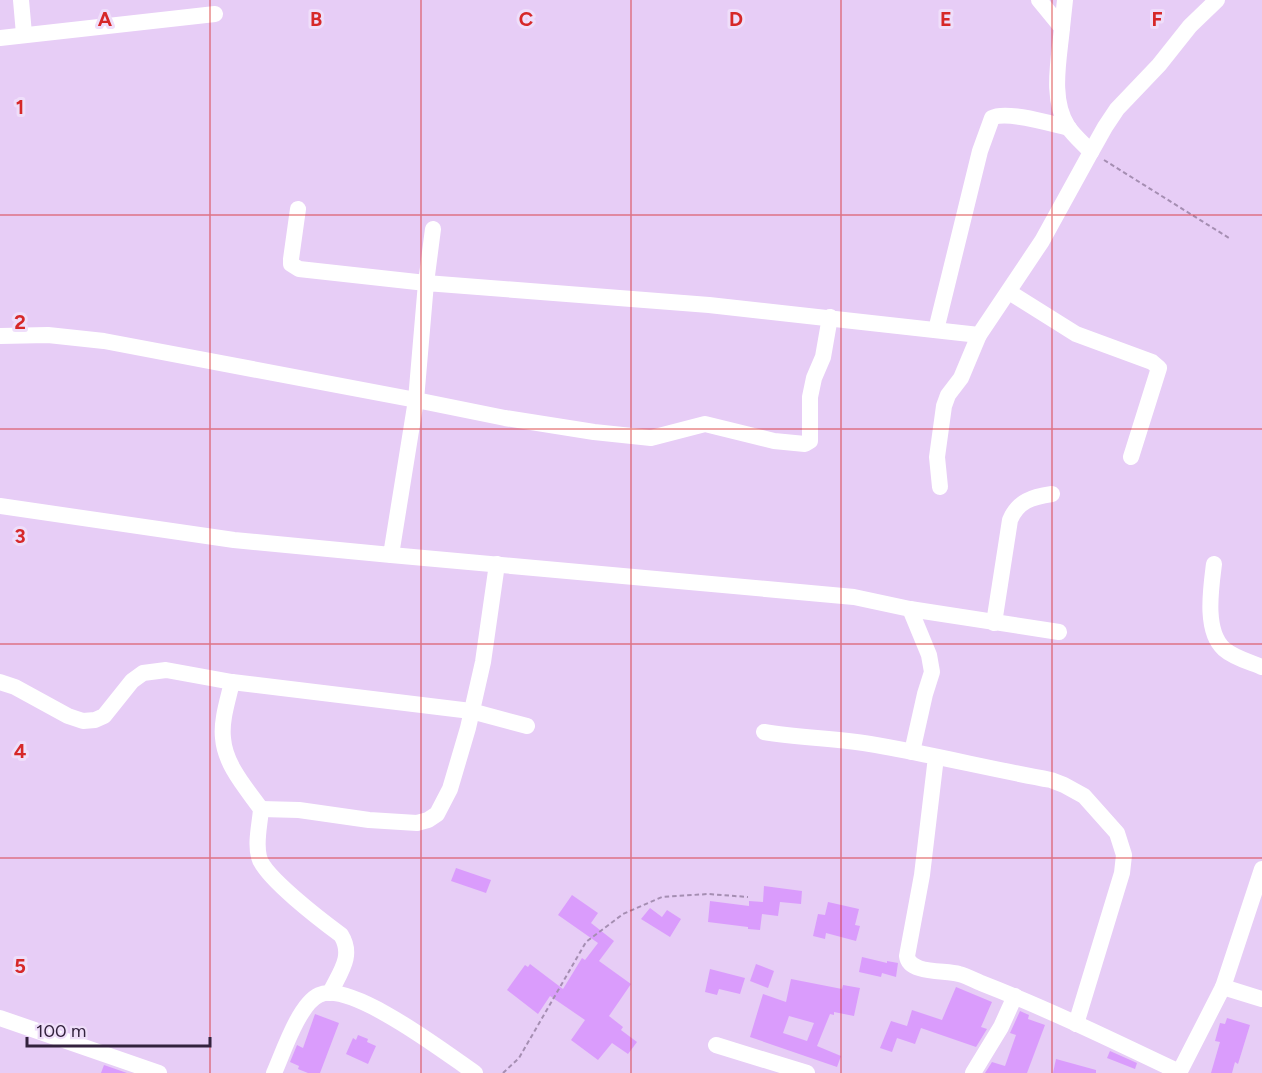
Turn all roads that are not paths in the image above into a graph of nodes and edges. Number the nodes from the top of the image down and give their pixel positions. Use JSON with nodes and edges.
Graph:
{"nodes":[{"id":1,"x":21,"y":0,"type":"edge"},
{"id":2,"x":1039,"y":0,"type":"edge"},
{"id":3,"x":1065,"y":0,"type":"edge"},
{"id":4,"x":1217,"y":0,"type":"edge"},
{"id":5,"x":215,"y":14,"type":"dead end"},
{"id":6,"x":1062,"y":28,"type":"junction"},
{"id":7,"x":24,"y":34,"type":"junction"},
{"id":8,"x":0,"y":38,"type":"edge"},
{"id":9,"x":1069,"y":128,"type":"junction"},
{"id":10,"x":1091,"y":152,"type":"junction"},
{"id":11,"x":298,"y":209,"type":"dead end"},
{"id":12,"x":433,"y":229,"type":"dead end"},
{"id":13,"x":426,"y":283,"type":"junction"},
{"id":14,"x":1009,"y":292,"type":"junction"},
{"id":15,"x":830,"y":317,"type":"junction"},
{"id":16,"x":936,"y":330,"type":"junction"},
{"id":17,"x":979,"y":335,"type":"junction"},
{"id":18,"x":0,"y":336,"type":"edge"},
{"id":19,"x":416,"y":399,"type":"junction"},
{"id":20,"x":1131,"y":457,"type":"dead end"},
{"id":21,"x":940,"y":487,"type":"dead end"},
{"id":22,"x":1052,"y":494,"type":"dead end"},
{"id":23,"x":0,"y":506,"type":"edge"},
{"id":24,"x":391,"y":555,"type":"junction"},
{"id":25,"x":497,"y":564,"type":"junction"},
{"id":26,"x":1214,"y":564,"type":"dead end"},
{"id":27,"x":910,"y":609,"type":"junction"},
{"id":28,"x":994,"y":623,"type":"junction"},
{"id":29,"x":1059,"y":632,"type":"dead end"},
{"id":30,"x":1262,"y":666,"type":"edge"},
{"id":31,"x":232,"y":681,"type":"junction"},
{"id":32,"x":0,"y":682,"type":"edge"},
{"id":33,"x":471,"y":711,"type":"junction"},
{"id":34,"x":527,"y":726,"type":"dead end"},
{"id":35,"x":764,"y":732,"type":"dead end"},
{"id":36,"x":912,"y":752,"type":"junction"},
{"id":37,"x":936,"y":757,"type":"junction"},
{"id":38,"x":261,"y":809,"type":"junction"},
{"id":39,"x":1262,"y":869,"type":"edge"},
{"id":40,"x":1223,"y":987,"type":"junction"},
{"id":41,"x":330,"y":993,"type":"junction"},
{"id":42,"x":1015,"y":996,"type":"junction"},
{"id":43,"x":1262,"y":999,"type":"edge"},
{"id":44,"x":0,"y":1018,"type":"edge"},
{"id":45,"x":1076,"y":1024,"type":"junction"},
{"id":46,"x":716,"y":1045,"type":"dead end"},
{"id":47,"x":1179,"y":1072,"type":"edge"},
{"id":48,"x":159,"y":1073,"type":"edge"},
{"id":49,"x":274,"y":1073,"type":"edge"},
{"id":50,"x":475,"y":1073,"type":"edge"},
{"id":51,"x":807,"y":1073,"type":"edge"},
{"id":52,"x":973,"y":1073,"type":"edge"}],
"edges":[{"from":1,"to":7,"type":"street"},
{"from":2,"to":6,"type":"street"},
{"from":3,"to":6,"type":"street"},
{"from":4,"to":10,"type":"street"},
{"from":5,"to":7,"type":"street"},
{"from":6,"to":9,"type":"street"},
{"from":7,"to":8,"type":"street"},
{"from":9,"to":10,"type":"street"},
{"from":9,"to":16,"type":"street"},
{"from":10,"to":14,"type":"street"},
{"from":11,"to":13,"type":"street"},
{"from":12,"to":13,"type":"street"},
{"from":13,"to":15,"type":"street"},
{"from":13,"to":19,"type":"street"},
{"from":14,"to":17,"type":"street"},
{"from":14,"to":20,"type":"street"},
{"from":15,"to":16,"type":"street"},
{"from":15,"to":19,"type":"street"},
{"from":16,"to":17,"type":"street"},
{"from":17,"to":21,"type":"street"},
{"from":18,"to":19,"type":"street"},
{"from":19,"to":24,"type":"street"},
{"from":22,"to":28,"type":"street"},
{"from":23,"to":24,"type":"street"},
{"from":24,"to":25,"type":"street"},
{"from":25,"to":27,"type":"street"},
{"from":25,"to":33,"type":"street"},
{"from":26,"to":30,"type":"street"},
{"from":27,"to":28,"type":"street"},
{"from":27,"to":36,"type":"street"},
{"from":28,"to":29,"type":"street"},
{"from":31,"to":32,"type":"street"},
{"from":31,"to":33,"type":"street"},
{"from":31,"to":38,"type":"street"},
{"from":33,"to":34,"type":"street"},
{"from":33,"to":38,"type":"street"},
{"from":35,"to":36,"type":"street"},
{"from":36,"to":37,"type":"street"},
{"from":37,"to":42,"type":"street"},
{"from":37,"to":45,"type":"street"},
{"from":38,"to":41,"type":"street"},
{"from":39,"to":40,"type":"street"},
{"from":40,"to":43,"type":"street"},
{"from":40,"to":47,"type":"street"},
{"from":41,"to":49,"type":"street"},
{"from":41,"to":50,"type":"street"},
{"from":42,"to":45,"type":"street"},
{"from":42,"to":52,"type":"street"},
{"from":44,"to":48,"type":"street"},
{"from":45,"to":47,"type":"street"},
{"from":46,"to":51,"type":"street"}]}
